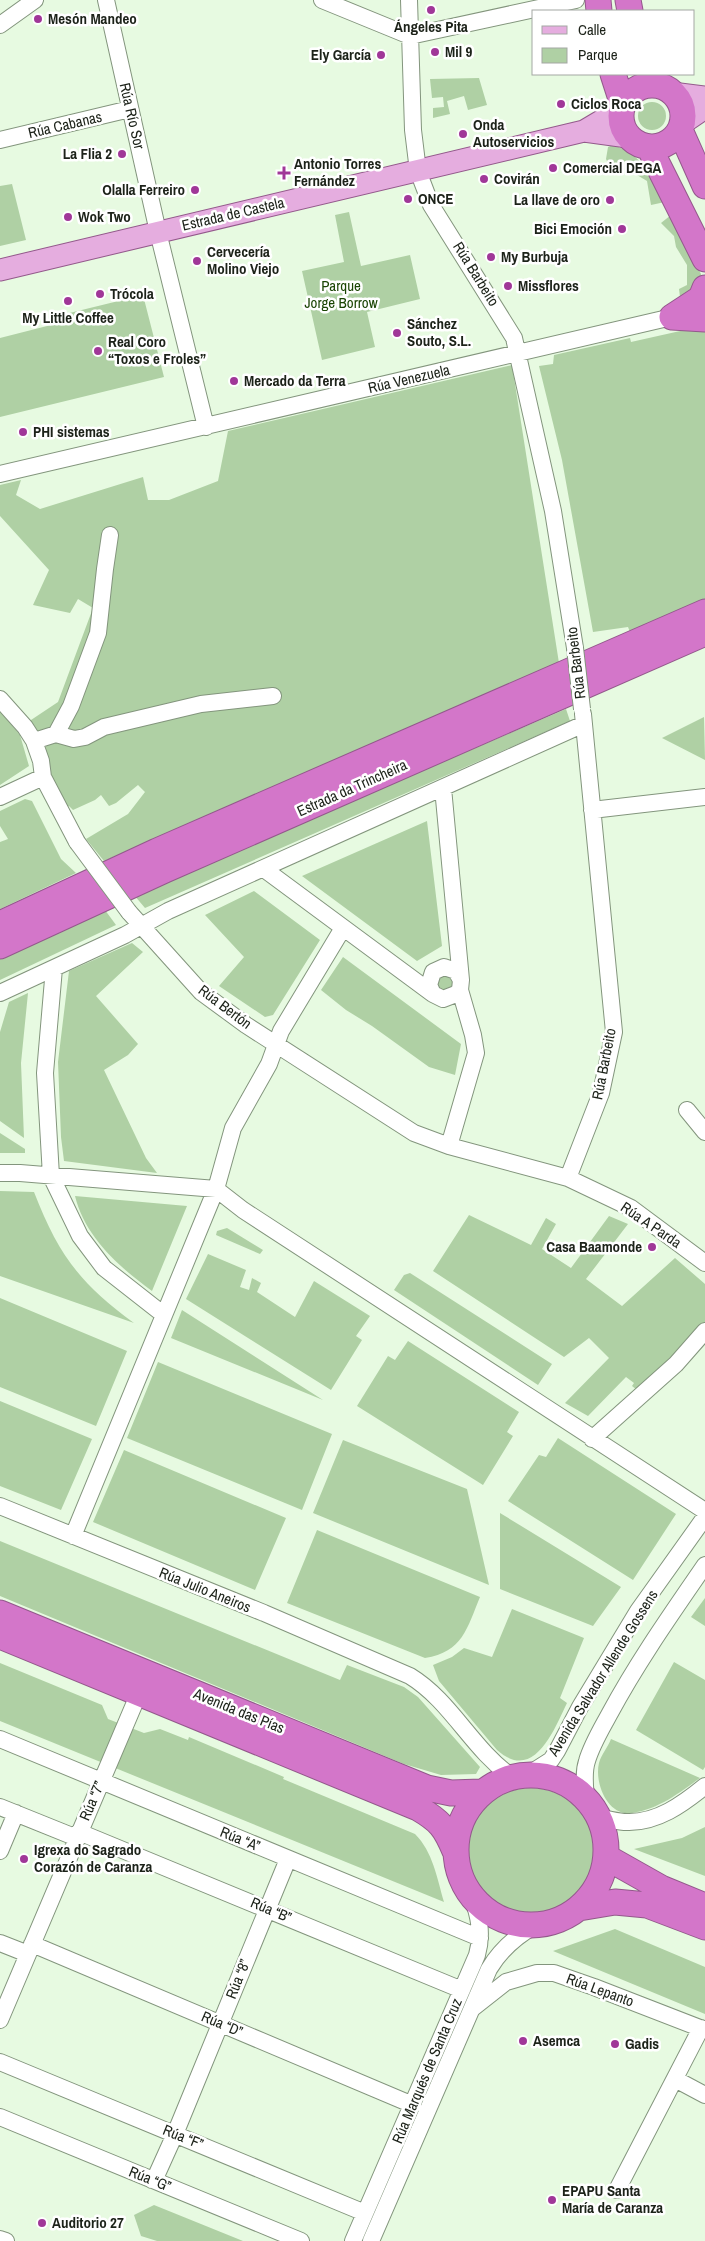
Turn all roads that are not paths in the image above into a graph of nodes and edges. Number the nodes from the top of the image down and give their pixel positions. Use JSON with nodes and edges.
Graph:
{"nodes":[{"id":1,"x":35,"y":0,"type":"edge"},
{"id":2,"x":106,"y":0,"type":"edge"},
{"id":3,"x":322,"y":0,"type":"edge"},
{"id":4,"x":409,"y":0,"type":"edge"},
{"id":5,"x":591,"y":3,"type":"edge"},
{"id":6,"x":553,"y":10,"type":"edge"},
{"id":7,"x":532,"y":14,"type":"edge"},
{"id":8,"x":0,"y":24,"type":"edge"},
{"id":9,"x":410,"y":36,"type":"junction"},
{"id":10,"x":614,"y":75,"type":"edge"},
{"id":11,"x":660,"y":84,"type":"edge"},
{"id":12,"x":705,"y":97,"type":"edge"},
{"id":13,"x":622,"y":107,"type":"junction"},
{"id":14,"x":705,"y":108,"type":"edge"},
{"id":15,"x":130,"y":109,"type":"junction"},
{"id":16,"x":681,"y":126,"type":"junction"},
{"id":17,"x":584,"y":131,"type":"junction"},
{"id":18,"x":0,"y":140,"type":"edge"},
{"id":19,"x":638,"y":142,"type":"junction"},
{"id":20,"x":418,"y":171,"type":"junction"},
{"id":21,"x":705,"y":186,"type":"edge"},
{"id":22,"x":158,"y":232,"type":"junction"},
{"id":23,"x":705,"y":259,"type":"edge"},
{"id":24,"x":0,"y":270,"type":"edge"},
{"id":25,"x":705,"y":288,"type":"edge"},
{"id":26,"x":672,"y":317,"type":"junction"},
{"id":27,"x":705,"y":319,"type":"edge"},
{"id":28,"x":518,"y":353,"type":"junction"},
{"id":29,"x":206,"y":427,"type":"junction"},
{"id":30,"x":0,"y":474,"type":"edge"},
{"id":31,"x":110,"y":535,"type":"dead end"},
{"id":32,"x":705,"y":612,"type":"edge"},
{"id":33,"x":705,"y":634,"type":"edge"},
{"id":34,"x":273,"y":696,"type":"dead end"},
{"id":35,"x":0,"y":699,"type":"edge"},
{"id":36,"x":583,"y":716,"type":"junction"},
{"id":37,"x":56,"y":734,"type":"junction"},
{"id":38,"x":34,"y":741,"type":"junction"},
{"id":39,"x":43,"y":777,"type":"junction"},
{"id":40,"x":443,"y":788,"type":"junction"},
{"id":41,"x":0,"y":797,"type":"edge"},
{"id":42,"x":705,"y":797,"type":"edge"},
{"id":43,"x":592,"y":810,"type":"junction"},
{"id":44,"x":264,"y":869,"type":"junction"},
{"id":45,"x":0,"y":924,"type":"edge"},
{"id":46,"x":143,"y":926,"type":"junction"},
{"id":47,"x":343,"y":928,"type":"junction"},
{"id":48,"x":0,"y":946,"type":"edge"},
{"id":49,"x":54,"y":968,"type":"junction"},
{"id":50,"x":460,"y":985,"type":"junction"},
{"id":51,"x":0,"y":993,"type":"edge"},
{"id":52,"x":433,"y":994,"type":"junction"},
{"id":53,"x":276,"y":1044,"type":"junction"},
{"id":54,"x":687,"y":1110,"type":"dead end"},
{"id":55,"x":705,"y":1132,"type":"edge"},
{"id":56,"x":449,"y":1146,"type":"junction"},
{"id":57,"x":0,"y":1173,"type":"edge"},
{"id":58,"x":51,"y":1176,"type":"junction"},
{"id":59,"x":568,"y":1178,"type":"junction"},
{"id":60,"x":216,"y":1189,"type":"junction"},
{"id":61,"x":705,"y":1263,"type":"edge"},
{"id":62,"x":164,"y":1315,"type":"junction"},
{"id":63,"x":705,"y":1331,"type":"edge"},
{"id":64,"x":592,"y":1438,"type":"junction"},
{"id":65,"x":0,"y":1506,"type":"edge"},
{"id":66,"x":705,"y":1511,"type":"edge"},
{"id":67,"x":705,"y":1517,"type":"edge"},
{"id":68,"x":73,"y":1536,"type":"junction"},
{"id":69,"x":705,"y":1565,"type":"edge"},
{"id":70,"x":0,"y":1613,"type":"edge"},
{"id":71,"x":0,"y":1636,"type":"edge"},
{"id":72,"x":139,"y":1694,"type":"junction"},
{"id":73,"x":0,"y":1739,"type":"edge"},
{"id":74,"x":520,"y":1776,"type":"junction"},
{"id":75,"x":100,"y":1782,"type":"junction"},
{"id":76,"x":705,"y":1786,"type":"edge"},
{"id":77,"x":481,"y":1792,"type":"junction"},
{"id":78,"x":0,"y":1807,"type":"edge"},
{"id":79,"x":593,"y":1808,"type":"junction"},
{"id":80,"x":16,"y":1813,"type":"junction"},
{"id":81,"x":78,"y":1835,"type":"junction"},
{"id":82,"x":0,"y":1851,"type":"edge"},
{"id":83,"x":455,"y":1851,"type":"junction"},
{"id":84,"x":606,"y":1858,"type":"junction"},
{"id":85,"x":288,"y":1859,"type":"junction"},
{"id":86,"x":472,"y":1897,"type":"junction"},
{"id":87,"x":705,"y":1906,"type":"edge"},
{"id":88,"x":267,"y":1908,"type":"junction"},
{"id":89,"x":580,"y":1908,"type":"junction"},
{"id":90,"x":536,"y":1925,"type":"junction"},
{"id":91,"x":705,"y":1927,"type":"edge"},
{"id":92,"x":480,"y":1938,"type":"junction"},
{"id":93,"x":0,"y":1943,"type":"edge"},
{"id":94,"x":30,"y":1949,"type":"junction"},
{"id":95,"x":462,"y":1990,"type":"junction"},
{"id":96,"x":471,"y":2009,"type":"junction"},
{"id":97,"x":2,"y":2011,"type":"edge"},
{"id":98,"x":220,"y":2023,"type":"junction"},
{"id":99,"x":703,"y":2029,"type":"edge"},
{"id":100,"x":0,"y":2062,"type":"edge"},
{"id":101,"x":675,"y":2079,"type":"junction"},
{"id":102,"x":705,"y":2095,"type":"edge"},
{"id":103,"x":413,"y":2105,"type":"junction"},
{"id":104,"x":0,"y":2116,"type":"edge"},
{"id":105,"x":174,"y":2134,"type":"junction"},
{"id":106,"x":152,"y":2180,"type":"junction"},
{"id":107,"x":617,"y":2190,"type":"dead end"},
{"id":108,"x":366,"y":2213,"type":"junction"},
{"id":109,"x":0,"y":2238,"type":"edge"},
{"id":110,"x":6,"y":2241,"type":"edge"},
{"id":111,"x":301,"y":2241,"type":"edge"},
{"id":112,"x":353,"y":2241,"type":"edge"},
{"id":113,"x":371,"y":2241,"type":"edge"}],
"edges":[{"from":1,"to":8,"type":"street"},
{"from":2,"to":15,"type":"street","name":"Rúa Río Sor"},
{"from":3,"to":9,"type":"street"},
{"from":4,"to":9,"type":"street","name":"Rúa Barbeito"},
{"from":5,"to":6,"type":"street"},
{"from":7,"to":9,"type":"street"},
{"from":9,"to":20,"type":"street","name":"Rúa Barbeito"},
{"from":10,"to":13,"type":"highway"},
{"from":11,"to":12,"type":"main road"},
{"from":11,"to":13,"type":"highway"},
{"from":11,"to":16,"type":"highway"},
{"from":13,"to":17,"type":"main road"},
{"from":13,"to":19,"type":"highway"},
{"from":14,"to":16,"type":"main road"},
{"from":15,"to":18,"type":"street","name":"Rúa Cabanas"},
{"from":15,"to":22,"type":"street","name":"Rúa Río Sor"},
{"from":16,"to":19,"type":"highway"},
{"from":16,"to":21,"type":"highway"},
{"from":17,"to":19,"type":"main road"},
{"from":17,"to":20,"type":"main road","name":"Estrada de Castela"},
{"from":19,"to":23,"type":"highway"},
{"from":20,"to":22,"type":"main road","name":"Estrada de Castela"},
{"from":20,"to":28,"type":"street","name":"Rúa Barbeito"},
{"from":22,"to":24,"type":"main road","name":"Estrada de Castela"},
{"from":22,"to":29,"type":"street","name":"Rúa Río Sor"},
{"from":25,"to":26,"type":"highway"},
{"from":26,"to":27,"type":"highway"},
{"from":26,"to":28,"type":"street","name":"Rúa Venezuela"},
{"from":28,"to":29,"type":"street","name":"Rúa Venezuela"},
{"from":28,"to":36,"type":"street","name":"Rúa Barbeito","bridge":true},
{"from":29,"to":30,"type":"street","name":"Rúa Venezuela"},
{"from":31,"to":37,"type":"street"},
{"from":32,"to":45,"type":"highway","name":"Estrada da Trincheira"},
{"from":33,"to":48,"type":"highway","name":"Estrada da Trincheira"},
{"from":34,"to":37,"type":"street"},
{"from":35,"to":38,"type":"street","name":"Rúa Bertón"},
{"from":36,"to":40,"type":"street"},
{"from":36,"to":43,"type":"street","name":"Rúa Barbeito"},
{"from":37,"to":38,"type":"street"},
{"from":38,"to":39,"type":"street","name":"Rúa Bertón"},
{"from":39,"to":41,"type":"street"},
{"from":39,"to":46,"type":"street","name":"Rúa Bertón","bridge":true},
{"from":40,"to":44,"type":"street"},
{"from":40,"to":50,"type":"street"},
{"from":42,"to":43,"type":"street"},
{"from":43,"to":59,"type":"street","name":"Rúa Barbeito"},
{"from":44,"to":46,"type":"street"},
{"from":44,"to":47,"type":"street"},
{"from":46,"to":49,"type":"street"},
{"from":46,"to":53,"type":"street","name":"Rúa Bertón"},
{"from":47,"to":52,"type":"street"},
{"from":47,"to":53,"type":"street"},
{"from":49,"to":51,"type":"street"},
{"from":49,"to":58,"type":"street"},
{"from":50,"to":52,"type":"street"},
{"from":50,"to":52,"type":"street"},
{"from":50,"to":56,"type":"street"},
{"from":53,"to":56,"type":"street","name":"Rúa Bertón"},
{"from":53,"to":60,"type":"street"},
{"from":54,"to":55,"type":"street"},
{"from":56,"to":59,"type":"street","name":"Rúa Bertón"},
{"from":57,"to":58,"type":"street"},
{"from":58,"to":60,"type":"street"},
{"from":58,"to":62,"type":"street"},
{"from":59,"to":61,"type":"street","name":"Rúa A Parda"},
{"from":60,"to":62,"type":"street"},
{"from":60,"to":64,"type":"street"},
{"from":62,"to":68,"type":"street"},
{"from":63,"to":64,"type":"street"},
{"from":64,"to":66,"type":"street"},
{"from":65,"to":68,"type":"street","name":"Rúa Julio Aneiros"},
{"from":67,"to":74,"type":"street","name":"Avenida Salvador Allende Gossens"},
{"from":68,"to":74,"type":"street","name":"Rúa Julio Aneiros"},
{"from":69,"to":79,"type":"street","name":"Avenida Salvador Allende Gossens"},
{"from":70,"to":77,"type":"highway","name":"Avenida das Pías"},
{"from":71,"to":72,"type":"highway","name":"Avenida das Pías"},
{"from":72,"to":75,"type":"street","name":"Rúa “7”"},
{"from":72,"to":83,"type":"highway","name":"Avenida das Pías"},
{"from":73,"to":75,"type":"street","name":"Rúa “A”"},
{"from":74,"to":77,"type":"highway"},
{"from":74,"to":79,"type":"highway"},
{"from":75,"to":81,"type":"street","name":"Rúa “7”"},
{"from":75,"to":85,"type":"street","name":"Rúa “A”"},
{"from":76,"to":79,"type":"street"},
{"from":77,"to":83,"type":"highway"},
{"from":78,"to":80,"type":"street","name":"Rúa “B”"},
{"from":79,"to":84,"type":"highway"},
{"from":80,"to":81,"type":"street","name":"Rúa “B”"},
{"from":80,"to":82,"type":"street"},
{"from":81,"to":88,"type":"street","name":"Rúa “B”"},
{"from":81,"to":94,"type":"street","name":"Rúa “7”"},
{"from":83,"to":86,"type":"highway"},
{"from":84,"to":87,"type":"highway"},
{"from":84,"to":89,"type":"highway"},
{"from":85,"to":88,"type":"street","name":"Rúa “8”"},
{"from":85,"to":92,"type":"street","name":"Rúa “A”"},
{"from":86,"to":90,"type":"highway"},
{"from":86,"to":92,"type":"street","name":"Rúa Marqués de Santa Cruz"},
{"from":88,"to":95,"type":"street","name":"Rúa “B”"},
{"from":88,"to":98,"type":"street","name":"Rúa “8”"},
{"from":89,"to":90,"type":"highway"},
{"from":89,"to":91,"type":"highway"},
{"from":90,"to":96,"type":"street","name":"Rúa Marqués de Santa Cruz"},
{"from":92,"to":95,"type":"street","name":"Rúa Marqués de Santa Cruz"},
{"from":93,"to":94,"type":"street","name":"Rúa “D”"},
{"from":94,"to":97,"type":"street","name":"Rúa “7”"},
{"from":94,"to":98,"type":"street","name":"Rúa “D”"},
{"from":95,"to":103,"type":"street","name":"Rúa Marqués de Santa Cruz"},
{"from":96,"to":99,"type":"street","name":"Rúa Lepanto"},
{"from":96,"to":113,"type":"street","name":"Rúa Marqués de Santa Cruz"},
{"from":98,"to":103,"type":"street","name":"Rúa “D”"},
{"from":98,"to":105,"type":"street","name":"Rúa “8”"},
{"from":99,"to":101,"type":"street"},
{"from":100,"to":105,"type":"street","name":"Rúa “F”"},
{"from":101,"to":102,"type":"street"},
{"from":101,"to":107,"type":"street"},
{"from":103,"to":108,"type":"street","name":"Rúa Marqués de Santa Cruz"},
{"from":104,"to":106,"type":"street","name":"Rúa “G”"},
{"from":105,"to":106,"type":"street","name":"Rúa “8”"},
{"from":105,"to":108,"type":"street","name":"Rúa “F”"},
{"from":106,"to":111,"type":"street","name":"Rúa “G”"},
{"from":108,"to":112,"type":"street","name":"Rúa Marqués de Santa Cruz"},
{"from":109,"to":110,"type":"street"}]}
